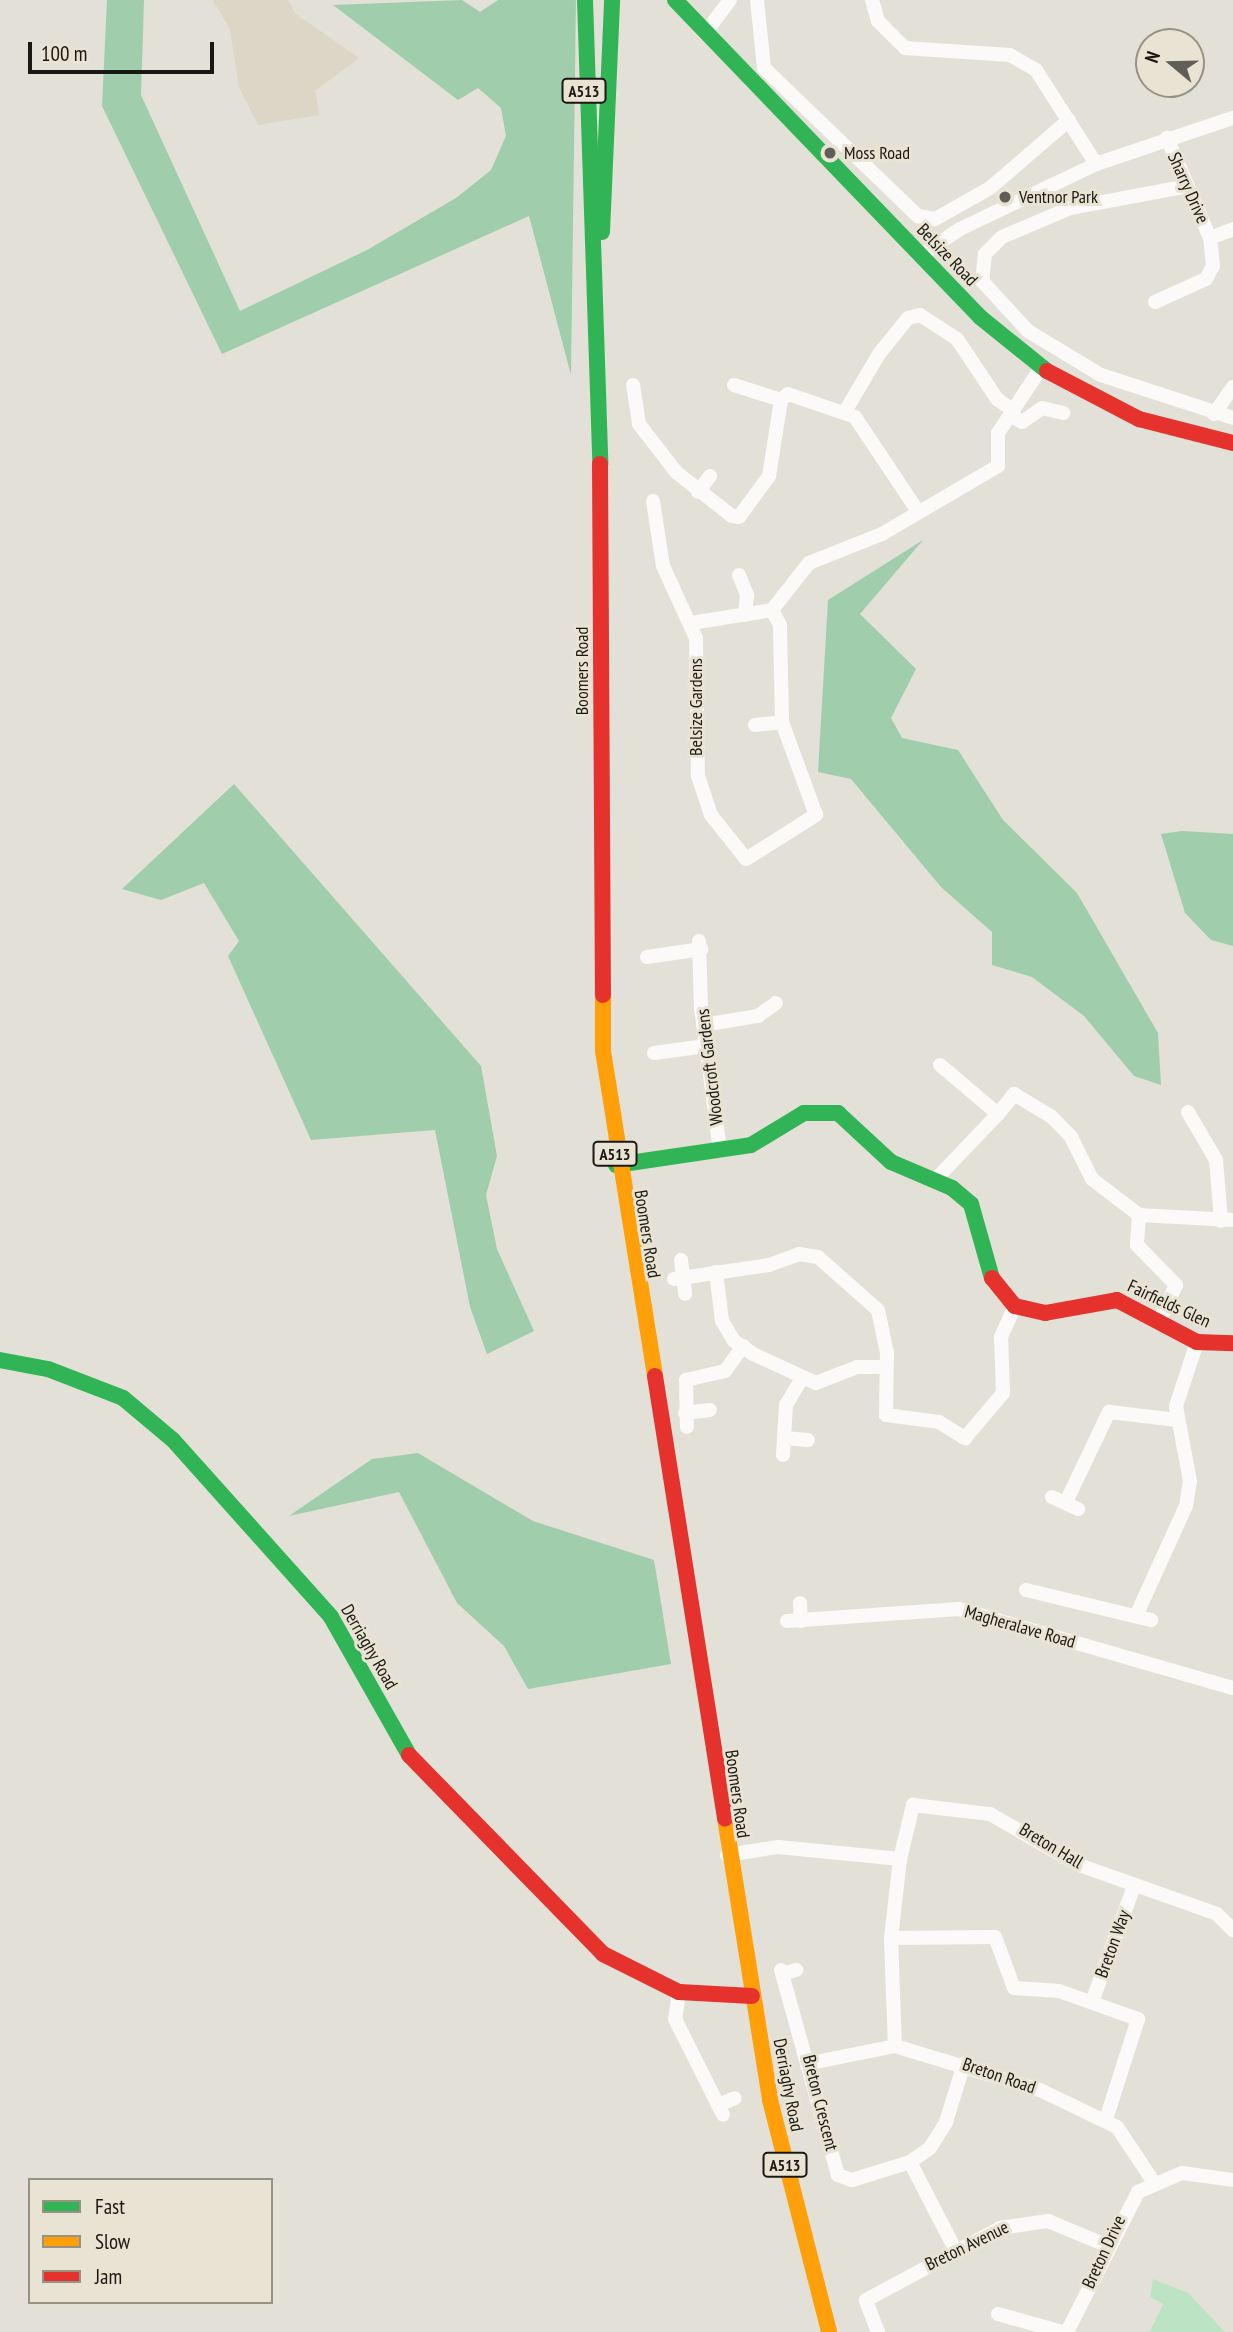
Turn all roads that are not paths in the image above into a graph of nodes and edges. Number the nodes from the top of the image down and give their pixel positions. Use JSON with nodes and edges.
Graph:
{"nodes":[{"id":1,"x":585,"y":0,"type":"edge"},
{"id":2,"x":600,"y":0,"type":"edge"},
{"id":3,"x":612,"y":0,"type":"edge"},
{"id":4,"x":663,"y":0,"type":"edge"},
{"id":5,"x":675,"y":0,"type":"edge"},
{"id":6,"x":730,"y":0,"type":"edge"},
{"id":7,"x":757,"y":0,"type":"edge"},
{"id":8,"x":872,"y":0,"type":"edge"},
{"id":9,"x":687,"y":13,"type":"junction"},
{"id":10,"x":705,"y":33,"type":"junction"},
{"id":11,"x":1233,"y":118,"type":"edge"},
{"id":12,"x":1069,"y":120,"type":"junction"},
{"id":13,"x":586,"y":134,"type":"junction"},
{"id":14,"x":1167,"y":138,"type":"junction"},
{"id":15,"x":1096,"y":164,"type":"junction"},
{"id":16,"x":1188,"y":186,"type":"junction"},
{"id":17,"x":1233,"y":229,"type":"edge"},
{"id":18,"x":1210,"y":238,"type":"junction"},
{"id":19,"x":921,"y":255,"type":"junction"},
{"id":20,"x":597,"y":301,"type":"junction"},
{"id":21,"x":1155,"y":302,"type":"dead end"},
{"id":22,"x":1041,"y":368,"type":"junction"},
{"id":23,"x":634,"y":385,"type":"dead end"},
{"id":24,"x":734,"y":386,"type":"dead end"},
{"id":25,"x":1233,"y":387,"type":"edge"},
{"id":26,"x":780,"y":400,"type":"junction"},
{"id":27,"x":846,"y":410,"type":"junction"},
{"id":28,"x":1012,"y":412,"type":"junction"},
{"id":29,"x":1063,"y":413,"type":"dead end"},
{"id":30,"x":1214,"y":414,"type":"junction"},
{"id":31,"x":1233,"y":418,"type":"edge"},
{"id":32,"x":1233,"y":443,"type":"edge"},
{"id":33,"x":710,"y":475,"type":"dead end"},
{"id":34,"x":698,"y":492,"type":"junction"},
{"id":35,"x":653,"y":501,"type":"dead end"},
{"id":36,"x":917,"y":510,"type":"junction"},
{"id":37,"x":738,"y":575,"type":"dead end"},
{"id":38,"x":772,"y":610,"type":"junction"},
{"id":39,"x":745,"y":615,"type":"junction"},
{"id":40,"x":691,"y":623,"type":"junction"},
{"id":41,"x":782,"y":722,"type":"junction"},
{"id":42,"x":755,"y":725,"type":"dead end"},
{"id":43,"x":647,"y":957,"type":"dead end"},
{"id":44,"x":776,"y":1003,"type":"dead end"},
{"id":45,"x":703,"y":1025,"type":"junction"},
{"id":46,"x":706,"y":1046,"type":"junction"},
{"id":47,"x":654,"y":1053,"type":"dead end"},
{"id":48,"x":940,"y":1065,"type":"dead end"},
{"id":49,"x":1188,"y":1112,"type":"dead end"},
{"id":50,"x":998,"y":1114,"type":"junction"},
{"id":51,"x":720,"y":1152,"type":"junction"},
{"id":52,"x":616,"y":1166,"type":"junction"},
{"id":53,"x":935,"y":1180,"type":"junction"},
{"id":54,"x":1139,"y":1216,"type":"junction"},
{"id":55,"x":1227,"y":1221,"type":"edge"},
{"id":56,"x":681,"y":1260,"type":"dead end"},
{"id":57,"x":716,"y":1272,"type":"junction"},
{"id":58,"x":678,"y":1278,"type":"junction"},
{"id":59,"x":685,"y":1294,"type":"dead end"},
{"id":60,"x":1015,"y":1306,"type":"junction"},
{"id":61,"x":1159,"y":1321,"type":"junction"},
{"id":62,"x":1197,"y":1342,"type":"junction"},
{"id":63,"x":1233,"y":1342,"type":"edge"},
{"id":64,"x":743,"y":1346,"type":"junction"},
{"id":65,"x":0,"y":1360,"type":"edge"},
{"id":66,"x":885,"y":1367,"type":"junction"},
{"id":67,"x":802,"y":1378,"type":"junction"},
{"id":68,"x":710,"y":1410,"type":"dead end"},
{"id":69,"x":1178,"y":1420,"type":"junction"},
{"id":70,"x":784,"y":1438,"type":"junction"},
{"id":71,"x":808,"y":1440,"type":"dead end"},
{"id":72,"x":783,"y":1455,"type":"dead end"},
{"id":73,"x":1066,"y":1502,"type":"dead end"},
{"id":74,"x":1026,"y":1590,"type":"dead end"},
{"id":75,"x":800,"y":1603,"type":"dead end"},
{"id":76,"x":1136,"y":1616,"type":"junction"},
{"id":77,"x":1151,"y":1620,"type":"dead end"},
{"id":78,"x":1233,"y":1688,"type":"edge"},
{"id":79,"x":727,"y":1855,"type":"junction"},
{"id":80,"x":900,"y":1859,"type":"junction"},
{"id":81,"x":1134,"y":1886,"type":"junction"},
{"id":82,"x":1233,"y":1930,"type":"edge"},
{"id":83,"x":891,"y":1938,"type":"junction"},
{"id":84,"x":787,"y":1971,"type":"dead end"},
{"id":85,"x":679,"y":1992,"type":"junction"},
{"id":86,"x":752,"y":1996,"type":"junction"},
{"id":87,"x":1092,"y":2002,"type":"junction"},
{"id":88,"x":895,"y":2046,"type":"junction"},
{"id":89,"x":811,"y":2063,"type":"junction"},
{"id":90,"x":964,"y":2064,"type":"junction"},
{"id":91,"x":735,"y":2098,"type":"dead end"},
{"id":92,"x":1106,"y":2119,"type":"junction"},
{"id":93,"x":910,"y":2162,"type":"junction"},
{"id":94,"x":1233,"y":2180,"type":"edge"},
{"id":95,"x":1153,"y":2181,"type":"junction"},
{"id":96,"x":1106,"y":2245,"type":"junction"},
{"id":97,"x":955,"y":2249,"type":"junction"},
{"id":98,"x":998,"y":2314,"type":"dead end"},
{"id":99,"x":829,"y":2332,"type":"edge"},
{"id":100,"x":878,"y":2332,"type":"edge"},
{"id":101,"x":1064,"y":2332,"type":"edge"}],
"edges":[{"from":1,"to":13,"type":"main road","name":"Boomers Road","number":"A513"},
{"from":2,"to":13,"type":"main road","number":"A513"},
{"from":3,"to":20,"type":"main road","name":"Boomers Road","number":"A513"},
{"from":4,"to":9,"type":"main road","name":"Belsize Road"},
{"from":5,"to":9,"type":"main road","name":"Belsize Road"},
{"from":6,"to":10,"type":"street"},
{"from":7,"to":12,"type":"street"},
{"from":8,"to":12,"type":"street"},
{"from":9,"to":10,"type":"main road","name":"Belsize Road"},
{"from":10,"to":19,"type":"main road","name":"Belsize Road"},
{"from":11,"to":14,"type":"street"},
{"from":12,"to":15,"type":"street"},
{"from":13,"to":20,"type":"main road","name":"Boomers Road","number":"A513"},
{"from":14,"to":15,"type":"street"},
{"from":14,"to":16,"type":"street","name":"Sharry Drive"},
{"from":15,"to":19,"type":"street"},
{"from":16,"to":18,"type":"street","name":"Sharry Drive"},
{"from":16,"to":30,"type":"street"},
{"from":17,"to":18,"type":"street","name":"Sharry Drive"},
{"from":18,"to":21,"type":"street","name":"Sharry Drive"},
{"from":19,"to":22,"type":"main road","name":"Belsize Road"},
{"from":20,"to":52,"type":"main road","name":"Boomers Road","number":"A513"},
{"from":22,"to":28,"type":"street"},
{"from":22,"to":32,"type":"main road","name":"Belsize Road"},
{"from":23,"to":34,"type":"street"},
{"from":24,"to":26,"type":"street"},
{"from":25,"to":30,"type":"street"},
{"from":26,"to":27,"type":"street"},
{"from":26,"to":34,"type":"street"},
{"from":27,"to":28,"type":"street"},
{"from":27,"to":36,"type":"street"},
{"from":28,"to":29,"type":"street"},
{"from":28,"to":36,"type":"street"},
{"from":30,"to":31,"type":"street"},
{"from":33,"to":34,"type":"street"},
{"from":35,"to":40,"type":"street","name":"Belsize Gardens"},
{"from":36,"to":38,"type":"street"},
{"from":37,"to":39,"type":"street"},
{"from":38,"to":39,"type":"street"},
{"from":38,"to":41,"type":"street"},
{"from":39,"to":40,"type":"street"},
{"from":40,"to":41,"type":"street","name":"Belsize Gardens"},
{"from":41,"to":42,"type":"street"},
{"from":43,"to":45,"type":"street","name":"Woodcroft Gardens"},
{"from":44,"to":45,"type":"street"},
{"from":45,"to":46,"type":"street","name":"Woodcroft Gardens"},
{"from":46,"to":47,"type":"street"},
{"from":46,"to":51,"type":"street","name":"Woodcroft Gardens"},
{"from":48,"to":50,"type":"street"},
{"from":49,"to":55,"type":"street"},
{"from":50,"to":53,"type":"street"},
{"from":50,"to":54,"type":"street"},
{"from":51,"to":52,"type":"main road"},
{"from":51,"to":53,"type":"main road"},
{"from":52,"to":79,"type":"main road","name":"Boomers Road","number":"A513"},
{"from":53,"to":60,"type":"main road"},
{"from":54,"to":55,"type":"street"},
{"from":54,"to":61,"type":"street"},
{"from":56,"to":58,"type":"street"},
{"from":57,"to":58,"type":"street"},
{"from":57,"to":64,"type":"street"},
{"from":57,"to":66,"type":"street"},
{"from":58,"to":59,"type":"street"},
{"from":60,"to":61,"type":"main road","name":"Fairfields Glen"},
{"from":60,"to":66,"type":"street"},
{"from":61,"to":62,"type":"main road","name":"Fairfields Glen"},
{"from":62,"to":63,"type":"main road","name":"Fairfields Glen"},
{"from":62,"to":69,"type":"street"},
{"from":64,"to":67,"type":"street"},
{"from":64,"to":68,"type":"street"},
{"from":65,"to":85,"type":"main road","name":"Derriaghy Road"},
{"from":66,"to":67,"type":"street"},
{"from":67,"to":70,"type":"street"},
{"from":69,"to":73,"type":"street"},
{"from":69,"to":76,"type":"street"},
{"from":70,"to":71,"type":"street"},
{"from":70,"to":72,"type":"street"},
{"from":74,"to":76,"type":"street"},
{"from":75,"to":78,"type":"street","name":"Magheralave Road"},
{"from":76,"to":77,"type":"street"},
{"from":79,"to":80,"type":"street"},
{"from":79,"to":86,"type":"main road","name":"Boomers Road","number":"A513"},
{"from":80,"to":81,"type":"street","name":"Breton Hall"},
{"from":80,"to":83,"type":"street","name":"Breton Hall"},
{"from":81,"to":82,"type":"street","name":"Breton Hall"},
{"from":81,"to":87,"type":"street","name":"Breton Way"},
{"from":83,"to":87,"type":"street"},
{"from":83,"to":88,"type":"street","name":"Breton Hall"},
{"from":84,"to":89,"type":"street","name":"Breton Crescent"},
{"from":85,"to":86,"type":"main road","name":"Derriaghy Road"},
{"from":85,"to":91,"type":"street"},
{"from":86,"to":99,"type":"main road","name":"Derriaghy Road","number":"A513"},
{"from":87,"to":92,"type":"street"},
{"from":88,"to":89,"type":"street","name":"Breton Road"},
{"from":88,"to":90,"type":"street","name":"Breton Road"},
{"from":89,"to":93,"type":"street","name":"Breton Crescent"},
{"from":90,"to":92,"type":"street","name":"Breton Road"},
{"from":90,"to":93,"type":"street","name":"Breton Crescent"},
{"from":92,"to":95,"type":"street","name":"Breton Road"},
{"from":93,"to":97,"type":"street"},
{"from":94,"to":95,"type":"street"},
{"from":95,"to":96,"type":"street","name":"Breton Drive"},
{"from":96,"to":97,"type":"street","name":"Breton Avenue"},
{"from":96,"to":101,"type":"street","name":"Breton Drive"},
{"from":97,"to":100,"type":"street","name":"Breton Avenue"},
{"from":98,"to":101,"type":"street","name":"Breton Drive"}]}
